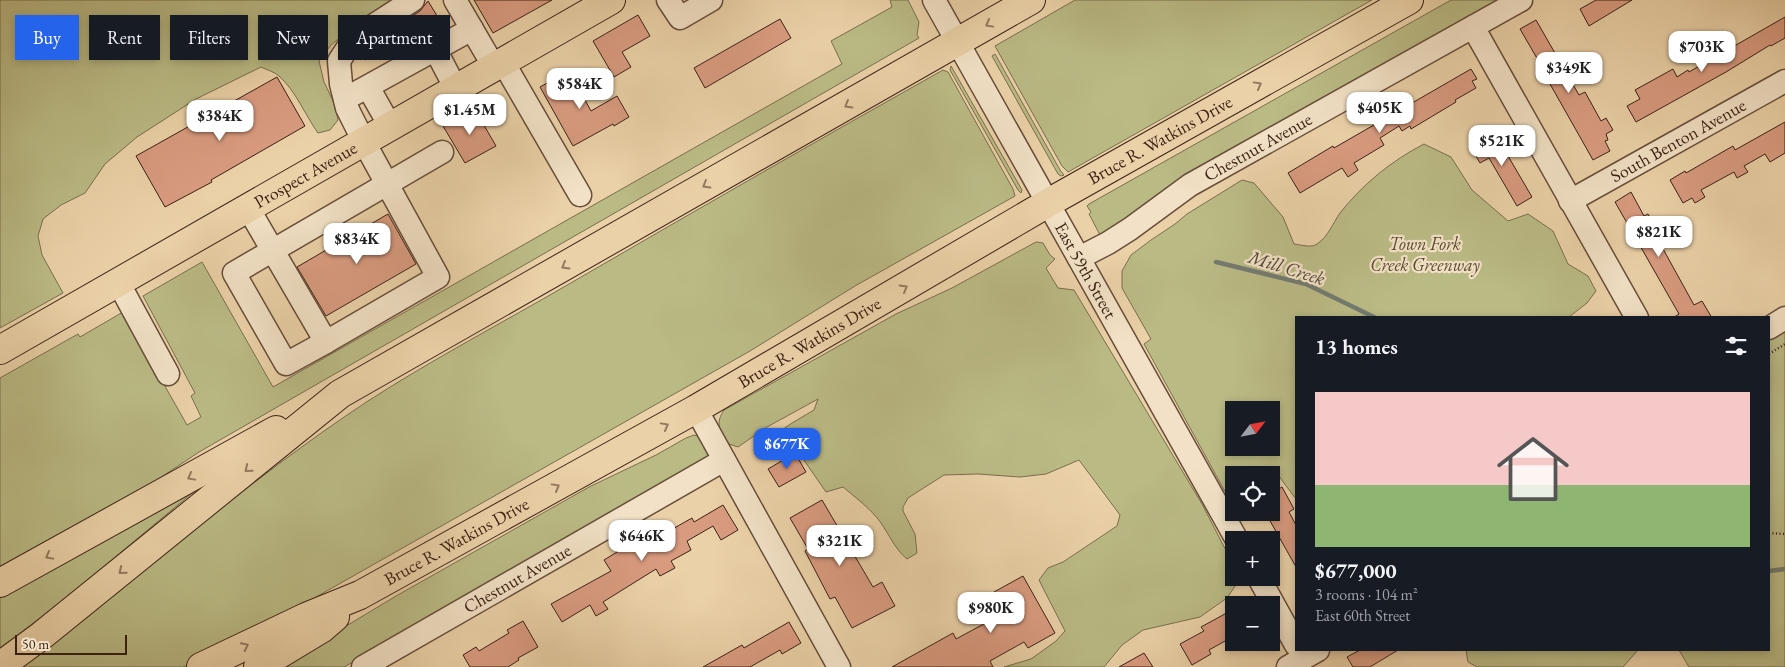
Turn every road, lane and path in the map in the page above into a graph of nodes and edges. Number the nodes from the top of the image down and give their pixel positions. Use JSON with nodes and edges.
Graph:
{"nodes":[{"id":1,"x":413,"y":0,"type":"edge"},
{"id":2,"x":456,"y":0,"type":"edge"},
{"id":3,"x":611,"y":0,"type":"edge"},
{"id":4,"x":668,"y":0,"type":"edge"},
{"id":5,"x":711,"y":0,"type":"edge"},
{"id":6,"x":934,"y":0,"type":"edge"},
{"id":7,"x":1031,"y":0,"type":"edge"},
{"id":8,"x":1409,"y":0,"type":"edge"},
{"id":9,"x":1521,"y":0,"type":"edge"},
{"id":10,"x":1473,"y":27,"type":"junction"},
{"id":11,"x":472,"y":29,"type":"junction"},
{"id":12,"x":450,"y":41,"type":"edge"},
{"id":13,"x":957,"y":42,"type":"junction"},
{"id":14,"x":415,"y":60,"type":"edge"},
{"id":15,"x":441,"y":60,"type":"edge"},
{"id":16,"x":499,"y":64,"type":"junction"},
{"id":17,"x":1785,"y":81,"type":"edge"},
{"id":18,"x":368,"y":86,"type":"junction"},
{"id":19,"x":456,"y":89,"type":"junction"},
{"id":20,"x":345,"y":99,"type":"junction"},
{"id":21,"x":390,"y":126,"type":"junction"},
{"id":22,"x":364,"y":142,"type":"junction"},
{"id":23,"x":442,"y":152,"type":"dead end"},
{"id":24,"x":387,"y":184,"type":"junction"},
{"id":25,"x":580,"y":195,"type":"dead end"},
{"id":26,"x":1570,"y":201,"type":"junction"},
{"id":27,"x":1048,"y":203,"type":"junction"},
{"id":28,"x":248,"y":208,"type":"junction"},
{"id":29,"x":273,"y":250,"type":"junction"},
{"id":30,"x":1079,"y":258,"type":"junction"},
{"id":31,"x":118,"y":282,"type":"junction"},
{"id":32,"x":1635,"y":316,"type":"edge"},
{"id":33,"x":1785,"y":318,"type":"edge"},
{"id":34,"x":1770,"y":327,"type":"edge"},
{"id":35,"x":326,"y":342,"type":"junction"},
{"id":36,"x":1785,"y":344,"type":"edge"},
{"id":37,"x":0,"y":350,"type":"edge"},
{"id":38,"x":1770,"y":353,"type":"edge"},
{"id":39,"x":168,"y":374,"type":"dead end"},
{"id":40,"x":340,"y":394,"type":"junction"},
{"id":41,"x":696,"y":410,"type":"junction"},
{"id":42,"x":724,"y":460,"type":"junction"},
{"id":43,"x":1233,"y":531,"type":"edge"},
{"id":44,"x":1770,"y":532,"type":"edge"},
{"id":45,"x":1785,"y":534,"type":"edge"},
{"id":46,"x":0,"y":583,"type":"edge"},
{"id":47,"x":1264,"y":586,"type":"edge"},
{"id":48,"x":360,"y":595,"type":"junction"},
{"id":49,"x":1295,"y":642,"type":"edge"},
{"id":50,"x":833,"y":665,"type":"edge"},
{"id":51,"x":0,"y":666,"type":"edge"},
{"id":52,"x":201,"y":667,"type":"edge"},
{"id":53,"x":258,"y":667,"type":"edge"},
{"id":54,"x":363,"y":667,"type":"edge"}],
"edges":[{"from":1,"to":20,"type":"street"},
{"from":2,"to":11,"type":"street"},
{"from":3,"to":16,"type":"main road","name":"Prospect Avenue"},
{"from":4,"to":5,"type":"street"},
{"from":6,"to":13,"type":"street","name":"East 59th Street"},
{"from":7,"to":13,"type":"main road","one_way":true},
{"from":27,"to":8,"type":"main road","name":"Bruce R. Watkins Drive","one_way":true},
{"from":9,"to":10,"type":"street","name":"Chestnut Avenue"},
{"from":10,"to":26,"type":"street"},
{"from":10,"to":30,"type":"street","name":"Chestnut Avenue"},
{"from":11,"to":12,"type":"street"},
{"from":11,"to":16,"type":"street"},
{"from":13,"to":27,"type":"street","name":"East 59th Street"},
{"from":13,"to":40,"type":"main road","one_way":true},
{"from":14,"to":18,"type":"street"},
{"from":15,"to":19,"type":"street"},
{"from":16,"to":19,"type":"main road","name":"Prospect Avenue"},
{"from":16,"to":25,"type":"street"},
{"from":17,"to":26,"type":"street","name":"South Benton Avenue"},
{"from":18,"to":20,"type":"street"},
{"from":18,"to":21,"type":"street"},
{"from":19,"to":21,"type":"main road","name":"Prospect Avenue"},
{"from":20,"to":22,"type":"street"},
{"from":21,"to":22,"type":"main road","name":"Prospect Avenue"},
{"from":22,"to":24,"type":"street"},
{"from":22,"to":28,"type":"main road","name":"Prospect Avenue"},
{"from":23,"to":24,"type":"street"},
{"from":24,"to":29,"type":"street"},
{"from":24,"to":35,"type":"street"},
{"from":26,"to":32,"type":"street"},
{"from":27,"to":30,"type":"street","name":"East 59th Street"},
{"from":41,"to":27,"type":"main road","name":"Bruce R. Watkins Drive","one_way":true},
{"from":28,"to":29,"type":"street"},
{"from":28,"to":31,"type":"main road","name":"Prospect Avenue"},
{"from":29,"to":35,"type":"street"},
{"from":29,"to":35,"type":"street"},
{"from":30,"to":43,"type":"street","name":"East 59th Street"},
{"from":31,"to":37,"type":"main road","name":"Prospect Avenue"},
{"from":31,"to":39,"type":"street"},
{"from":33,"to":34,"type":"street"},
{"from":36,"to":38,"type":"path"},
{"from":40,"to":46,"type":"main road","one_way":true},
{"from":40,"to":51,"type":"main road","one_way":true},
{"from":41,"to":42,"type":"street"},
{"from":48,"to":41,"type":"main road","name":"Bruce R. Watkins Drive","one_way":true},
{"from":42,"to":50,"type":"street"},
{"from":42,"to":54,"type":"street","name":"Chestnut Avenue"},
{"from":44,"to":45,"type":"path"},
{"from":47,"to":49,"type":"street"},
{"from":52,"to":48,"type":"main road","name":"Bruce R. Watkins Drive","one_way":true},
{"from":48,"to":53,"type":"main road"}]}
